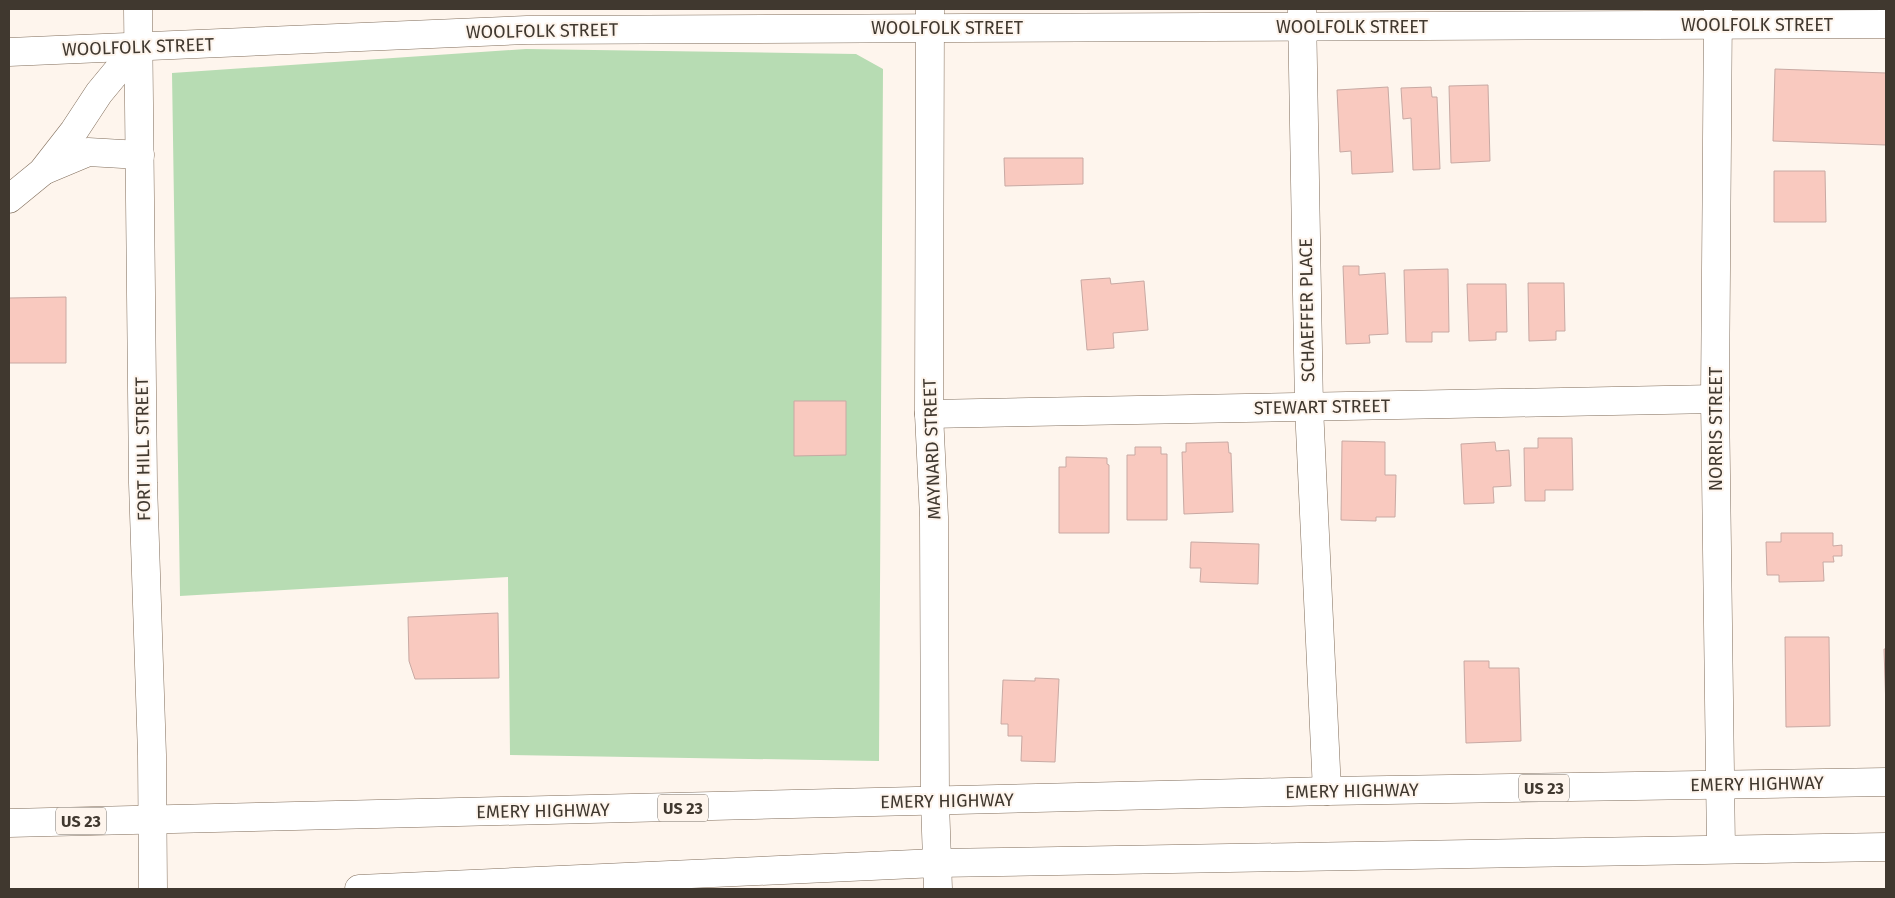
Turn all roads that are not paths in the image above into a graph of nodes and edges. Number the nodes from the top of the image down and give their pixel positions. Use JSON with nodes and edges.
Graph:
{"nodes":[{"id":1,"x":138,"y":9,"type":"edge"},
{"id":2,"x":1718,"y":17,"type":"edge"},
{"id":3,"x":930,"y":18,"type":"edge"},
{"id":4,"x":1302,"y":18,"type":"edge"},
{"id":5,"x":527,"y":20,"type":"edge"},
{"id":6,"x":1886,"y":24,"type":"edge"},
{"id":7,"x":137,"y":47,"type":"junction"},
{"id":8,"x":9,"y":52,"type":"edge"},
{"id":9,"x":140,"y":155,"type":"junction"},
{"id":10,"x":42,"y":172,"type":"junction"},
{"id":11,"x":9,"y":199,"type":"edge"},
{"id":12,"x":1715,"y":399,"type":"junction"},
{"id":13,"x":1309,"y":407,"type":"junction"},
{"id":14,"x":930,"y":414,"type":"junction"},
{"id":15,"x":1886,"y":782,"type":"edge"},
{"id":16,"x":1719,"y":785,"type":"junction"},
{"id":17,"x":1327,"y":791,"type":"junction"},
{"id":18,"x":935,"y":802,"type":"junction"},
{"id":19,"x":153,"y":820,"type":"junction"},
{"id":20,"x":9,"y":823,"type":"edge"},
{"id":21,"x":1886,"y":847,"type":"edge"},
{"id":22,"x":1721,"y":849,"type":"junction"},
{"id":23,"x":938,"y":876,"type":"edge"},
{"id":24,"x":154,"y":889,"type":"edge"},
{"id":25,"x":359,"y":889,"type":"edge"}],
"edges":[{"from":1,"to":7,"type":"main road","name":"FORT HILL STREET"},
{"from":2,"to":4,"type":"main road","name":"WOOLFOLK STREET"},
{"from":2,"to":6,"type":"main road","name":"WOOLFOLK STREET"},
{"from":2,"to":12,"type":"main road","name":"NORRIS STREET"},
{"from":3,"to":4,"type":"main road","name":"WOOLFOLK STREET"},
{"from":3,"to":5,"type":"main road","name":"WOOLFOLK STREET"},
{"from":3,"to":14,"type":"main road","name":"MAYNARD STREET"},
{"from":4,"to":13,"type":"main road","name":"SCHAEFFER PLACE"},
{"from":5,"to":7,"type":"main road","name":"WOOLFOLK STREET"},
{"from":7,"to":8,"type":"main road","name":"WOOLFOLK STREET"},
{"from":7,"to":9,"type":"main road","name":"FORT HILL STREET"},
{"from":7,"to":10,"type":"main road"},
{"from":9,"to":10,"type":"main road"},
{"from":9,"to":19,"type":"main road","name":"FORT HILL STREET"},
{"from":10,"to":11,"type":"main road"},
{"from":12,"to":13,"type":"main road","name":"STEWART STREET"},
{"from":12,"to":16,"type":"main road","name":"NORRIS STREET"},
{"from":13,"to":14,"type":"main road","name":"STEWART STREET"},
{"from":13,"to":17,"type":"main road","name":"SCHAEFFER PLACE"},
{"from":14,"to":18,"type":"main road","name":"MAYNARD STREET"},
{"from":15,"to":16,"type":"main road","name":"EMERY HIGHWAY","number":"US 23"},
{"from":16,"to":17,"type":"main road","name":"EMERY HIGHWAY","number":"US 23"},
{"from":16,"to":22,"type":"main road","name":"NORRIS STREET"},
{"from":17,"to":18,"type":"main road","name":"EMERY HIGHWAY","number":"US 23"},
{"from":18,"to":19,"type":"main road","name":"EMERY HIGHWAY","number":"US 23"},
{"from":18,"to":23,"type":"main road","name":"MAYNARD STREET"},
{"from":19,"to":20,"type":"main road","name":"EMERY HIGHWAY","number":"US 23"},
{"from":19,"to":24,"type":"main road","name":"FORT HILL STREET"},
{"from":21,"to":22,"type":"main road"},
{"from":22,"to":23,"type":"main road"},
{"from":23,"to":25,"type":"main road"}]}
